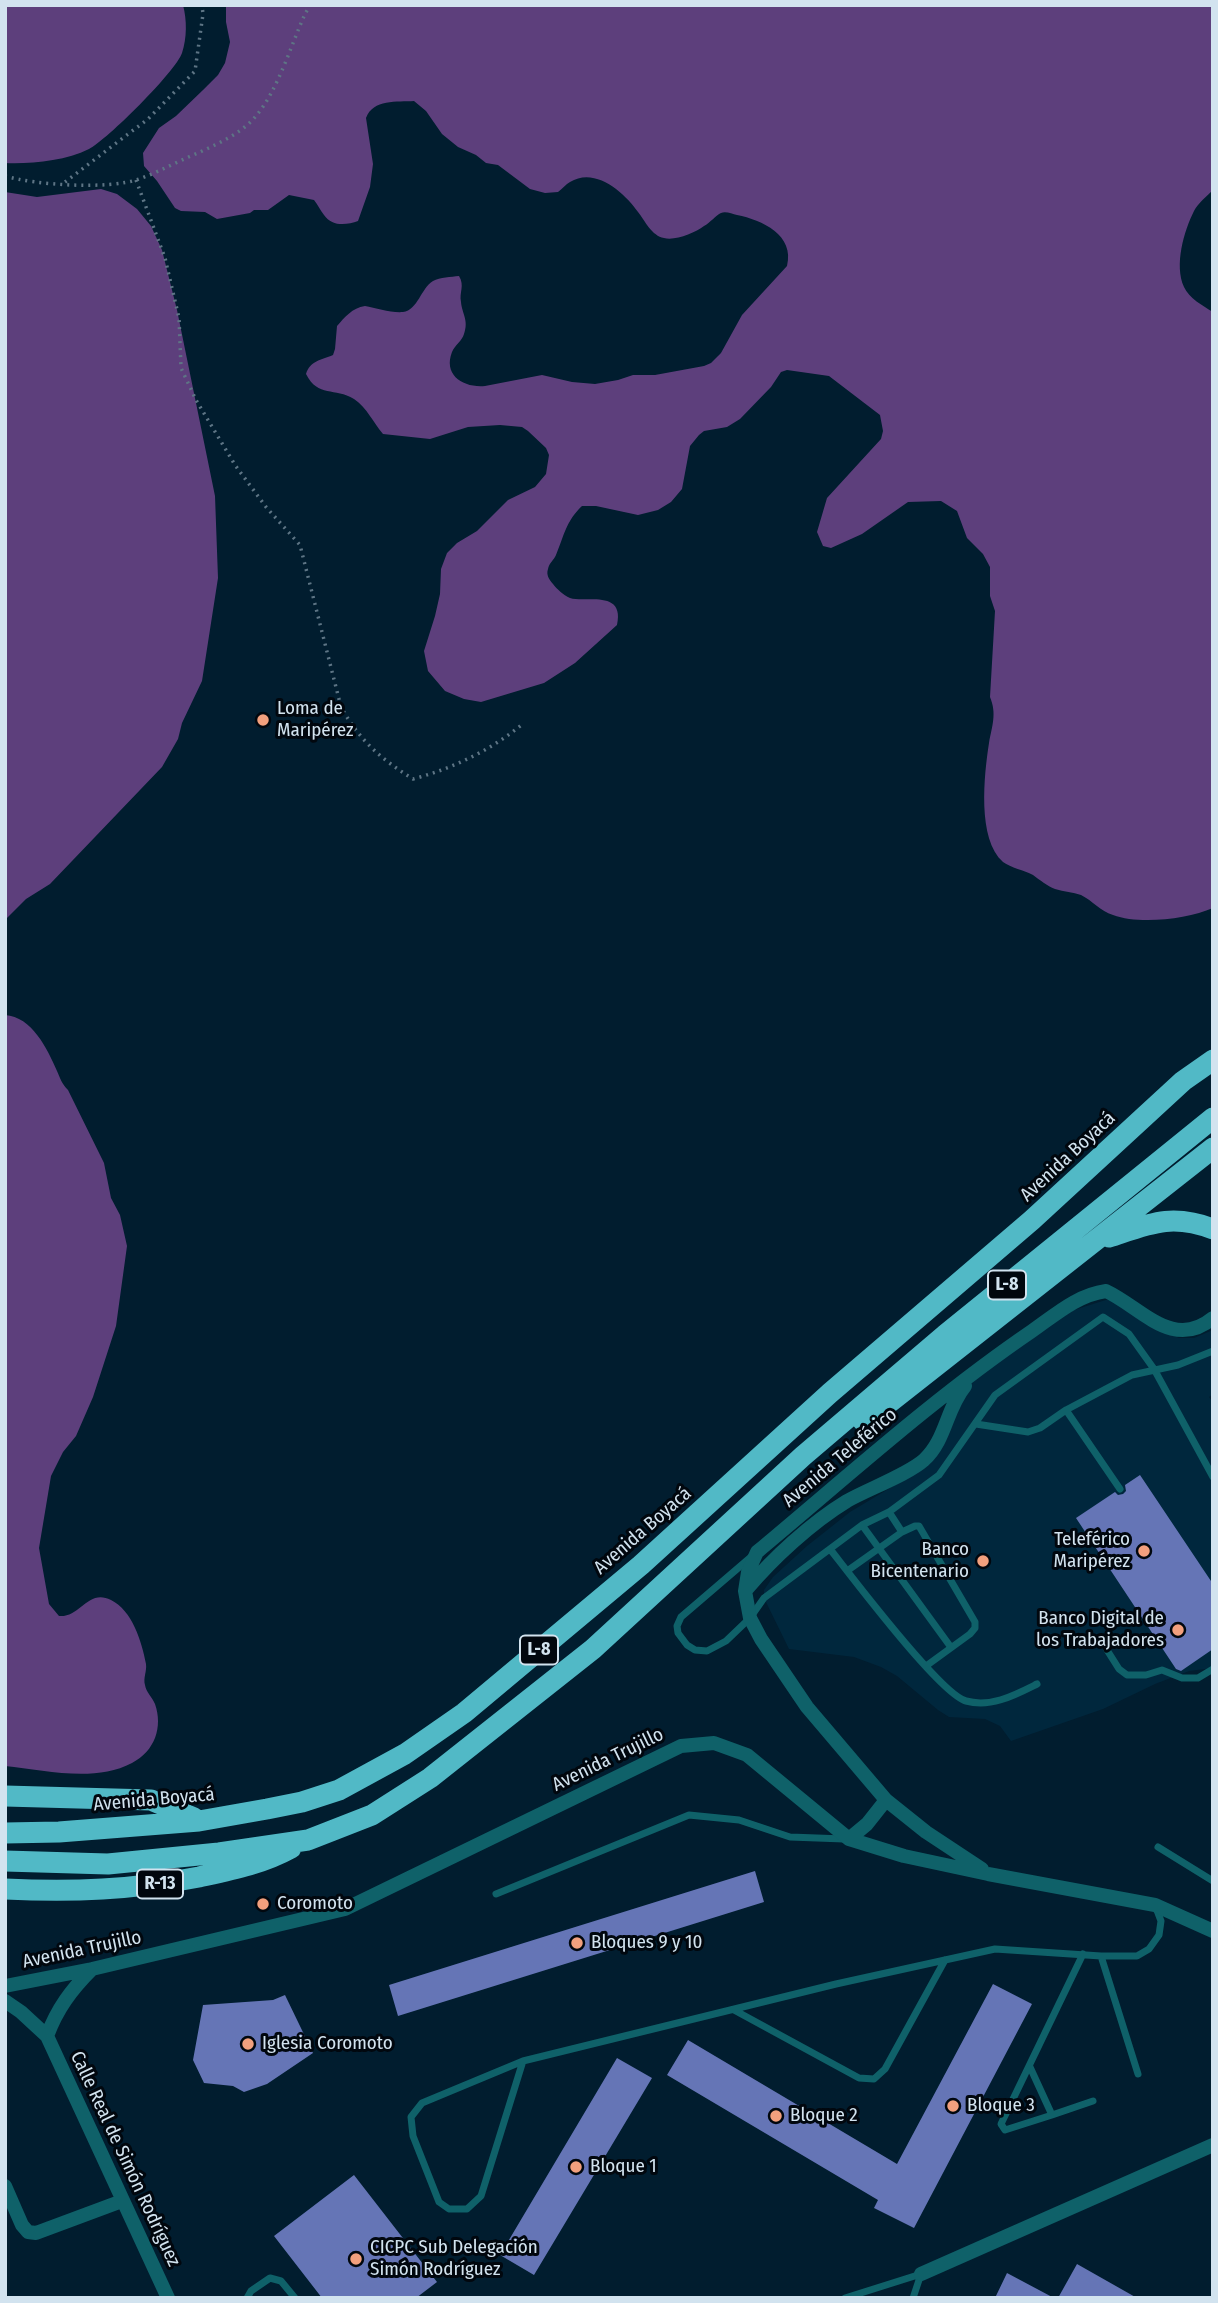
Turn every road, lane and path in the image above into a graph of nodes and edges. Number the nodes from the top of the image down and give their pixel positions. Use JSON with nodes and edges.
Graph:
{"nodes":[{"id":1,"x":202,"y":5,"type":"edge"},
{"id":2,"x":310,"y":5,"type":"edge"},
{"id":3,"x":5,"y":176,"type":"edge"},
{"id":4,"x":136,"y":180,"type":"junction"},
{"id":5,"x":64,"y":183,"type":"junction"},
{"id":6,"x":524,"y":723,"type":"dead end"},
{"id":7,"x":1213,"y":1050,"type":"edge"},
{"id":8,"x":1213,"y":1060,"type":"edge"},
{"id":9,"x":1183,"y":1081,"type":"junction"},
{"id":10,"x":1213,"y":1118,"type":"edge"},
{"id":11,"x":1213,"y":1148,"type":"edge"},
{"id":12,"x":1213,"y":1229,"type":"edge"},
{"id":13,"x":1097,"y":1240,"type":"junction"},
{"id":14,"x":1213,"y":1318,"type":"edge"},
{"id":15,"x":1213,"y":1351,"type":"edge"},
{"id":16,"x":980,"y":1367,"type":"junction"},
{"id":17,"x":1153,"y":1369,"type":"junction"},
{"id":18,"x":1066,"y":1410,"type":"junction"},
{"id":19,"x":976,"y":1424,"type":"junction"},
{"id":20,"x":803,"y":1456,"type":"junction"},
{"id":21,"x":1213,"y":1477,"type":"edge"},
{"id":22,"x":1120,"y":1489,"type":"dead end"},
{"id":23,"x":889,"y":1512,"type":"junction"},
{"id":24,"x":862,"y":1525,"type":"junction"},
{"id":25,"x":902,"y":1532,"type":"junction"},
{"id":26,"x":830,"y":1549,"type":"junction"},
{"id":27,"x":879,"y":1549,"type":"junction"},
{"id":28,"x":757,"y":1552,"type":"junction"},
{"id":29,"x":847,"y":1571,"type":"junction"},
{"id":30,"x":745,"y":1591,"type":"junction"},
{"id":31,"x":750,"y":1618,"type":"junction"},
{"id":32,"x":950,"y":1646,"type":"junction"},
{"id":33,"x":1107,"y":1650,"type":"dead end"},
{"id":34,"x":926,"y":1666,"type":"junction"},
{"id":35,"x":1213,"y":1669,"type":"edge"},
{"id":36,"x":1037,"y":1684,"type":"dead end"},
{"id":37,"x":5,"y":1796,"type":"edge"},
{"id":38,"x":886,"y":1800,"type":"junction"},
{"id":39,"x":199,"y":1821,"type":"junction"},
{"id":40,"x":11,"y":1833,"type":"edge"},
{"id":41,"x":849,"y":1839,"type":"junction"},
{"id":42,"x":308,"y":1840,"type":"junction"},
{"id":43,"x":1158,"y":1847,"type":"dead end"},
{"id":44,"x":11,"y":1861,"type":"edge"},
{"id":45,"x":988,"y":1874,"type":"junction"},
{"id":46,"x":1213,"y":1881,"type":"edge"},
{"id":47,"x":5,"y":1889,"type":"edge"},
{"id":48,"x":496,"y":1894,"type":"dead end"},
{"id":49,"x":1155,"y":1905,"type":"junction"},
{"id":50,"x":1213,"y":1931,"type":"edge"},
{"id":51,"x":1083,"y":1954,"type":"junction"},
{"id":52,"x":1101,"y":1956,"type":"junction"},
{"id":53,"x":945,"y":1960,"type":"junction"},
{"id":54,"x":92,"y":1969,"type":"junction"},
{"id":55,"x":5,"y":1986,"type":"edge"},
{"id":56,"x":5,"y":2001,"type":"edge"},
{"id":57,"x":734,"y":2010,"type":"junction"},
{"id":58,"x":47,"y":2036,"type":"junction"},
{"id":59,"x":523,"y":2061,"type":"junction"},
{"id":60,"x":1030,"y":2067,"type":"junction"},
{"id":61,"x":1138,"y":2074,"type":"dead end"},
{"id":62,"x":1093,"y":2101,"type":"dead end"},
{"id":63,"x":1052,"y":2115,"type":"junction"},
{"id":64,"x":1213,"y":2145,"type":"edge"},
{"id":65,"x":5,"y":2186,"type":"edge"},
{"id":66,"x":122,"y":2201,"type":"junction"},
{"id":67,"x":921,"y":2274,"type":"junction"},
{"id":68,"x":168,"y":2298,"type":"edge"},
{"id":69,"x":247,"y":2298,"type":"edge"},
{"id":70,"x":295,"y":2298,"type":"edge"},
{"id":71,"x":845,"y":2298,"type":"edge"},
{"id":72,"x":913,"y":2298,"type":"edge"}],
"edges":[{"from":1,"to":5,"type":"path"},
{"from":2,"to":4,"type":"path"},
{"from":3,"to":5,"type":"path"},
{"from":4,"to":5,"type":"path"},
{"from":4,"to":6,"type":"path"},
{"from":7,"to":9,"type":"highway"},
{"from":8,"to":9,"type":"highway","name":"Avenida Boyacá","number":"L-8"},
{"from":9,"to":39,"type":"highway","name":"Avenida Boyacá","number":"L-8"},
{"from":10,"to":20,"type":"highway","number":"L-8"},
{"from":11,"to":13,"type":"highway"},
{"from":12,"to":13,"type":"highway"},
{"from":13,"to":20,"type":"highway"},
{"from":14,"to":16,"type":"street","name":"Avenida Teleférico"},
{"from":15,"to":17,"type":"lane"},
{"from":16,"to":28,"type":"street","name":"Avenida Teleférico"},
{"from":16,"to":30,"type":"street","name":"Avenida Teleférico"},
{"from":17,"to":18,"type":"lane"},
{"from":17,"to":19,"type":"lane"},
{"from":17,"to":21,"type":"lane"},
{"from":18,"to":19,"type":"lane"},
{"from":18,"to":22,"type":"lane"},
{"from":19,"to":23,"type":"lane"},
{"from":20,"to":42,"type":"highway","number":"L-8"},
{"from":23,"to":24,"type":"lane"},
{"from":23,"to":25,"type":"lane"},
{"from":24,"to":26,"type":"lane"},
{"from":24,"to":27,"type":"lane"},
{"from":25,"to":27,"type":"lane"},
{"from":25,"to":32,"type":"lane"},
{"from":26,"to":29,"type":"lane"},
{"from":26,"to":31,"type":"lane"},
{"from":27,"to":29,"type":"lane"},
{"from":27,"to":32,"type":"lane"},
{"from":28,"to":30,"type":"street"},
{"from":28,"to":31,"type":"lane"},
{"from":29,"to":34,"type":"lane"},
{"from":30,"to":31,"type":"street"},
{"from":31,"to":38,"type":"street"},
{"from":32,"to":34,"type":"lane"},
{"from":33,"to":35,"type":"lane"},
{"from":34,"to":36,"type":"lane"},
{"from":37,"to":39,"type":"highway"},
{"from":38,"to":41,"type":"street"},
{"from":38,"to":45,"type":"street"},
{"from":39,"to":40,"type":"highway","name":"Avenida Boyacá","number":"L-8"},
{"from":41,"to":45,"type":"street","name":"Avenida Trujillo"},
{"from":41,"to":48,"type":"lane"},
{"from":41,"to":54,"type":"street","name":"Avenida Trujillo"},
{"from":42,"to":44,"type":"highway","number":"L-8"},
{"from":42,"to":47,"type":"highway","number":"R-13"},
{"from":43,"to":46,"type":"lane"},
{"from":45,"to":49,"type":"street","name":"Avenida Trujillo"},
{"from":49,"to":50,"type":"street","name":"Avenida Trujillo"},
{"from":49,"to":52,"type":"lane"},
{"from":51,"to":52,"type":"lane"},
{"from":51,"to":53,"type":"lane"},
{"from":51,"to":60,"type":"lane"},
{"from":52,"to":61,"type":"lane"},
{"from":53,"to":57,"type":"lane"},
{"from":53,"to":57,"type":"lane"},
{"from":54,"to":55,"type":"street","name":"Avenida Trujillo"},
{"from":54,"to":58,"type":"street","name":"Calle Real de Simón Rodríguez"},
{"from":56,"to":58,"type":"street","name":"Calle Real de Simón Rodríguez"},
{"from":57,"to":59,"type":"lane"},
{"from":58,"to":66,"type":"street","name":"Calle Real de Simón Rodríguez"},
{"from":59,"to":59,"type":"lane"},
{"from":60,"to":63,"type":"lane"},
{"from":60,"to":63,"type":"lane"},
{"from":62,"to":63,"type":"lane"},
{"from":64,"to":67,"type":"street"},
{"from":65,"to":66,"type":"street"},
{"from":66,"to":68,"type":"street","name":"Calle Real de Simón Rodríguez"},
{"from":67,"to":71,"type":"lane"},
{"from":67,"to":72,"type":"lane"},
{"from":69,"to":70,"type":"lane"}]}
